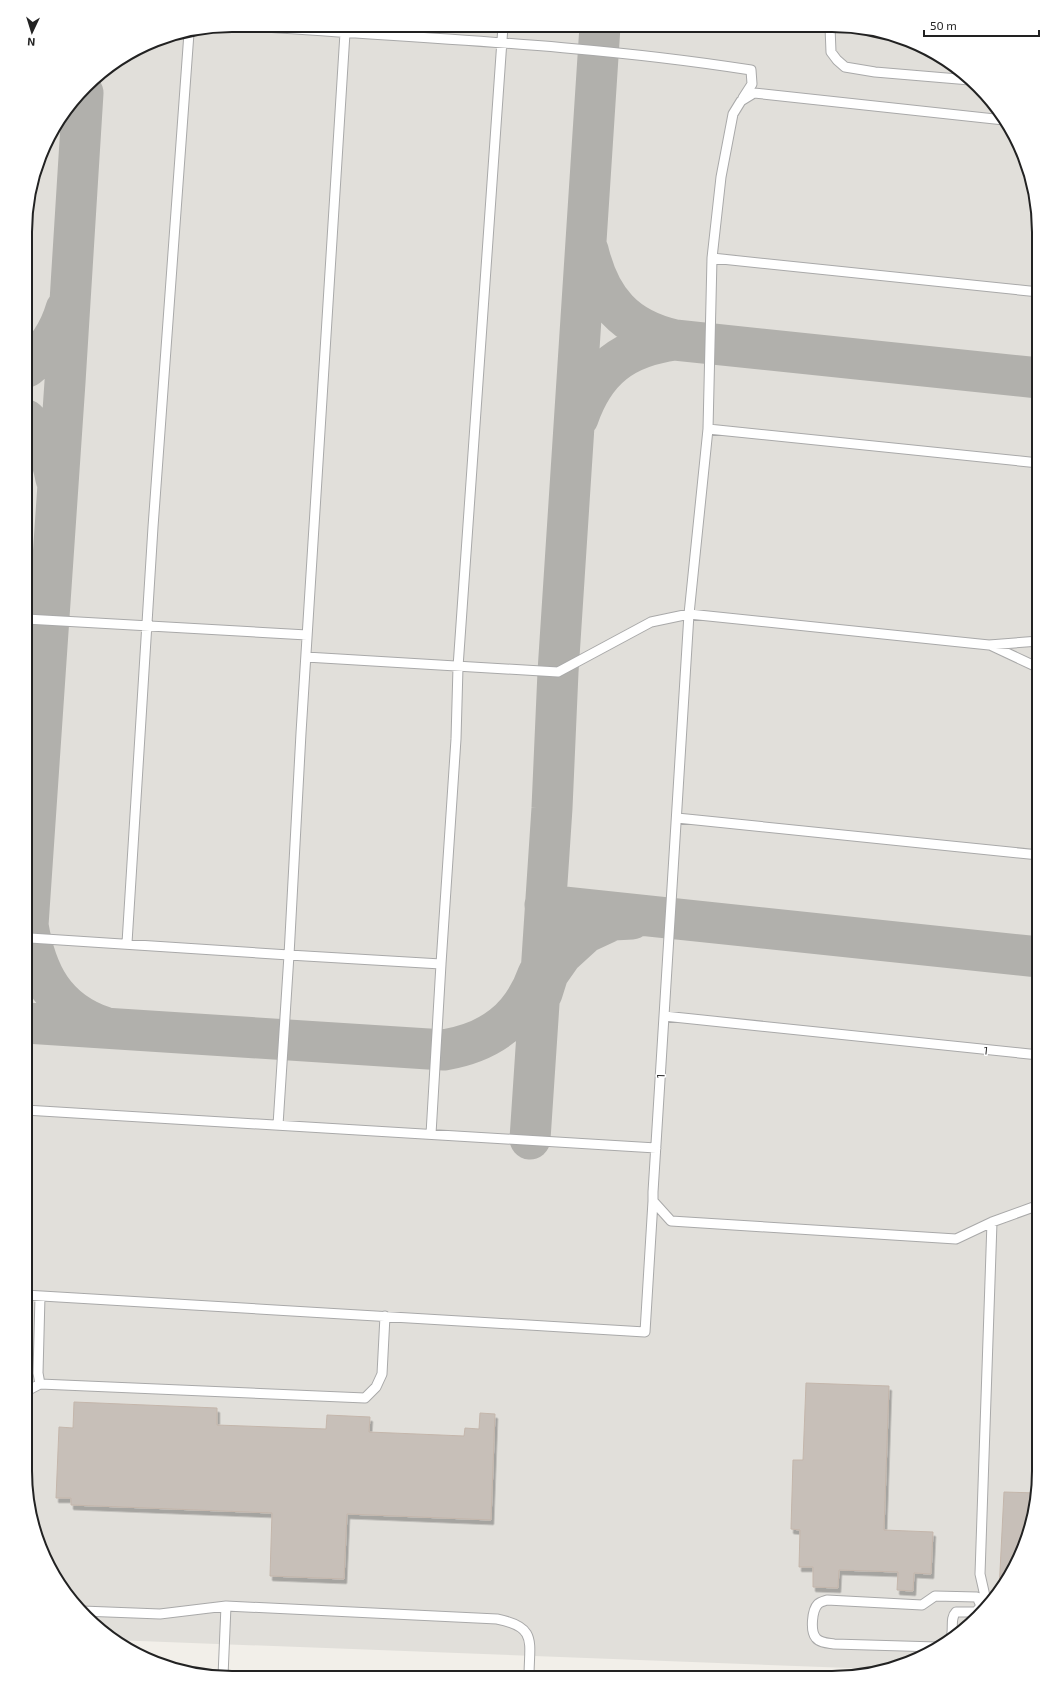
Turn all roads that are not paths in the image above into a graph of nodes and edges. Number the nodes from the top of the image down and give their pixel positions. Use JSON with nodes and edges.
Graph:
{"nodes":[{"id":1,"x":332,"y":32,"type":"edge"},
{"id":2,"x":501,"y":32,"type":"edge"},
{"id":3,"x":830,"y":32,"type":"edge"},
{"id":4,"x":345,"y":33,"type":"junction"},
{"id":5,"x":189,"y":37,"type":"edge"},
{"id":6,"x":500,"y":43,"type":"junction"},
{"id":7,"x":961,"y":79,"type":"edge"},
{"id":8,"x":741,"y":101,"type":"junction"},
{"id":9,"x":997,"y":119,"type":"edge"},
{"id":10,"x":712,"y":258,"type":"junction"},
{"id":11,"x":1032,"y":291,"type":"edge"},
{"id":12,"x":708,"y":429,"type":"junction"},
{"id":13,"x":1032,"y":462,"type":"edge"},
{"id":14,"x":689,"y":614,"type":"junction"},
{"id":15,"x":32,"y":619,"type":"edge"},
{"id":16,"x":148,"y":626,"type":"junction"},
{"id":17,"x":307,"y":635,"type":"junction"},
{"id":18,"x":1032,"y":642,"type":"edge"},
{"id":19,"x":989,"y":645,"type":"junction"},
{"id":20,"x":306,"y":657,"type":"junction"},
{"id":21,"x":1032,"y":665,"type":"edge"},
{"id":22,"x":458,"y":667,"type":"junction"},
{"id":23,"x":677,"y":818,"type":"junction"},
{"id":24,"x":1032,"y":855,"type":"edge"},
{"id":25,"x":32,"y":938,"type":"edge"},
{"id":26,"x":128,"y":943,"type":"junction"},
{"id":27,"x":289,"y":955,"type":"junction"},
{"id":28,"x":441,"y":964,"type":"junction"},
{"id":29,"x":664,"y":1016,"type":"junction"},
{"id":30,"x":1032,"y":1054,"type":"edge"},
{"id":31,"x":32,"y":1110,"type":"edge"},
{"id":32,"x":278,"y":1125,"type":"junction"},
{"id":33,"x":431,"y":1134,"type":"junction"},
{"id":34,"x":656,"y":1148,"type":"junction"},
{"id":35,"x":653,"y":1201,"type":"junction"},
{"id":36,"x":1032,"y":1208,"type":"edge"},
{"id":37,"x":992,"y":1222,"type":"junction"},
{"id":38,"x":32,"y":1295,"type":"edge"},
{"id":39,"x":40,"y":1296,"type":"junction"},
{"id":40,"x":385,"y":1316,"type":"junction"},
{"id":41,"x":40,"y":1384,"type":"junction"},
{"id":42,"x":32,"y":1388,"type":"edge"},
{"id":43,"x":984,"y":1601,"type":"edge"},
{"id":44,"x":982,"y":1603,"type":"edge"},
{"id":45,"x":226,"y":1606,"type":"junction"},
{"id":46,"x":90,"y":1611,"type":"edge"},
{"id":47,"x":973,"y":1612,"type":"edge"},
{"id":48,"x":952,"y":1632,"type":"edge"},
{"id":49,"x":927,"y":1647,"type":"edge"},
{"id":50,"x":222,"y":1671,"type":"edge"},
{"id":51,"x":529,"y":1671,"type":"edge"}],
"edges":[{"from":1,"to":4,"type":"lane"},
{"from":2,"to":6,"type":"lane"},
{"from":3,"to":7,"type":"lane"},
{"from":4,"to":6,"type":"lane"},
{"from":4,"to":17,"type":"lane"},
{"from":5,"to":16,"type":"lane"},
{"from":6,"to":8,"type":"lane"},
{"from":6,"to":22,"type":"lane"},
{"from":8,"to":9,"type":"lane"},
{"from":8,"to":10,"type":"lane"},
{"from":10,"to":11,"type":"lane"},
{"from":10,"to":12,"type":"lane"},
{"from":12,"to":13,"type":"lane"},
{"from":12,"to":14,"type":"lane"},
{"from":14,"to":19,"type":"lane"},
{"from":14,"to":22,"type":"lane"},
{"from":14,"to":23,"type":"lane"},
{"from":15,"to":16,"type":"lane"},
{"from":16,"to":17,"type":"lane"},
{"from":16,"to":26,"type":"lane"},
{"from":17,"to":20,"type":"lane"},
{"from":18,"to":19,"type":"lane"},
{"from":19,"to":21,"type":"lane"},
{"from":20,"to":22,"type":"lane"},
{"from":20,"to":27,"type":"lane"},
{"from":22,"to":28,"type":"lane"},
{"from":23,"to":24,"type":"lane"},
{"from":23,"to":29,"type":"lane"},
{"from":25,"to":26,"type":"lane"},
{"from":26,"to":27,"type":"lane"},
{"from":27,"to":28,"type":"lane"},
{"from":27,"to":32,"type":"lane"},
{"from":28,"to":33,"type":"lane"},
{"from":29,"to":30,"type":"lane","name":"1"},
{"from":29,"to":34,"type":"lane","name":"1"},
{"from":31,"to":32,"type":"lane"},
{"from":32,"to":33,"type":"lane"},
{"from":33,"to":34,"type":"lane"},
{"from":34,"to":35,"type":"lane","name":"1"},
{"from":35,"to":37,"type":"lane"},
{"from":35,"to":40,"type":"lane","name":"1"},
{"from":36,"to":37,"type":"lane"},
{"from":37,"to":43,"type":"lane"},
{"from":38,"to":39,"type":"lane"},
{"from":39,"to":40,"type":"lane"},
{"from":39,"to":41,"type":"lane"},
{"from":40,"to":41,"type":"lane"},
{"from":41,"to":42,"type":"lane"},
{"from":44,"to":49,"type":"lane"},
{"from":45,"to":46,"type":"lane"},
{"from":45,"to":50,"type":"lane"},
{"from":45,"to":51,"type":"lane"},
{"from":47,"to":48,"type":"lane"}]}
